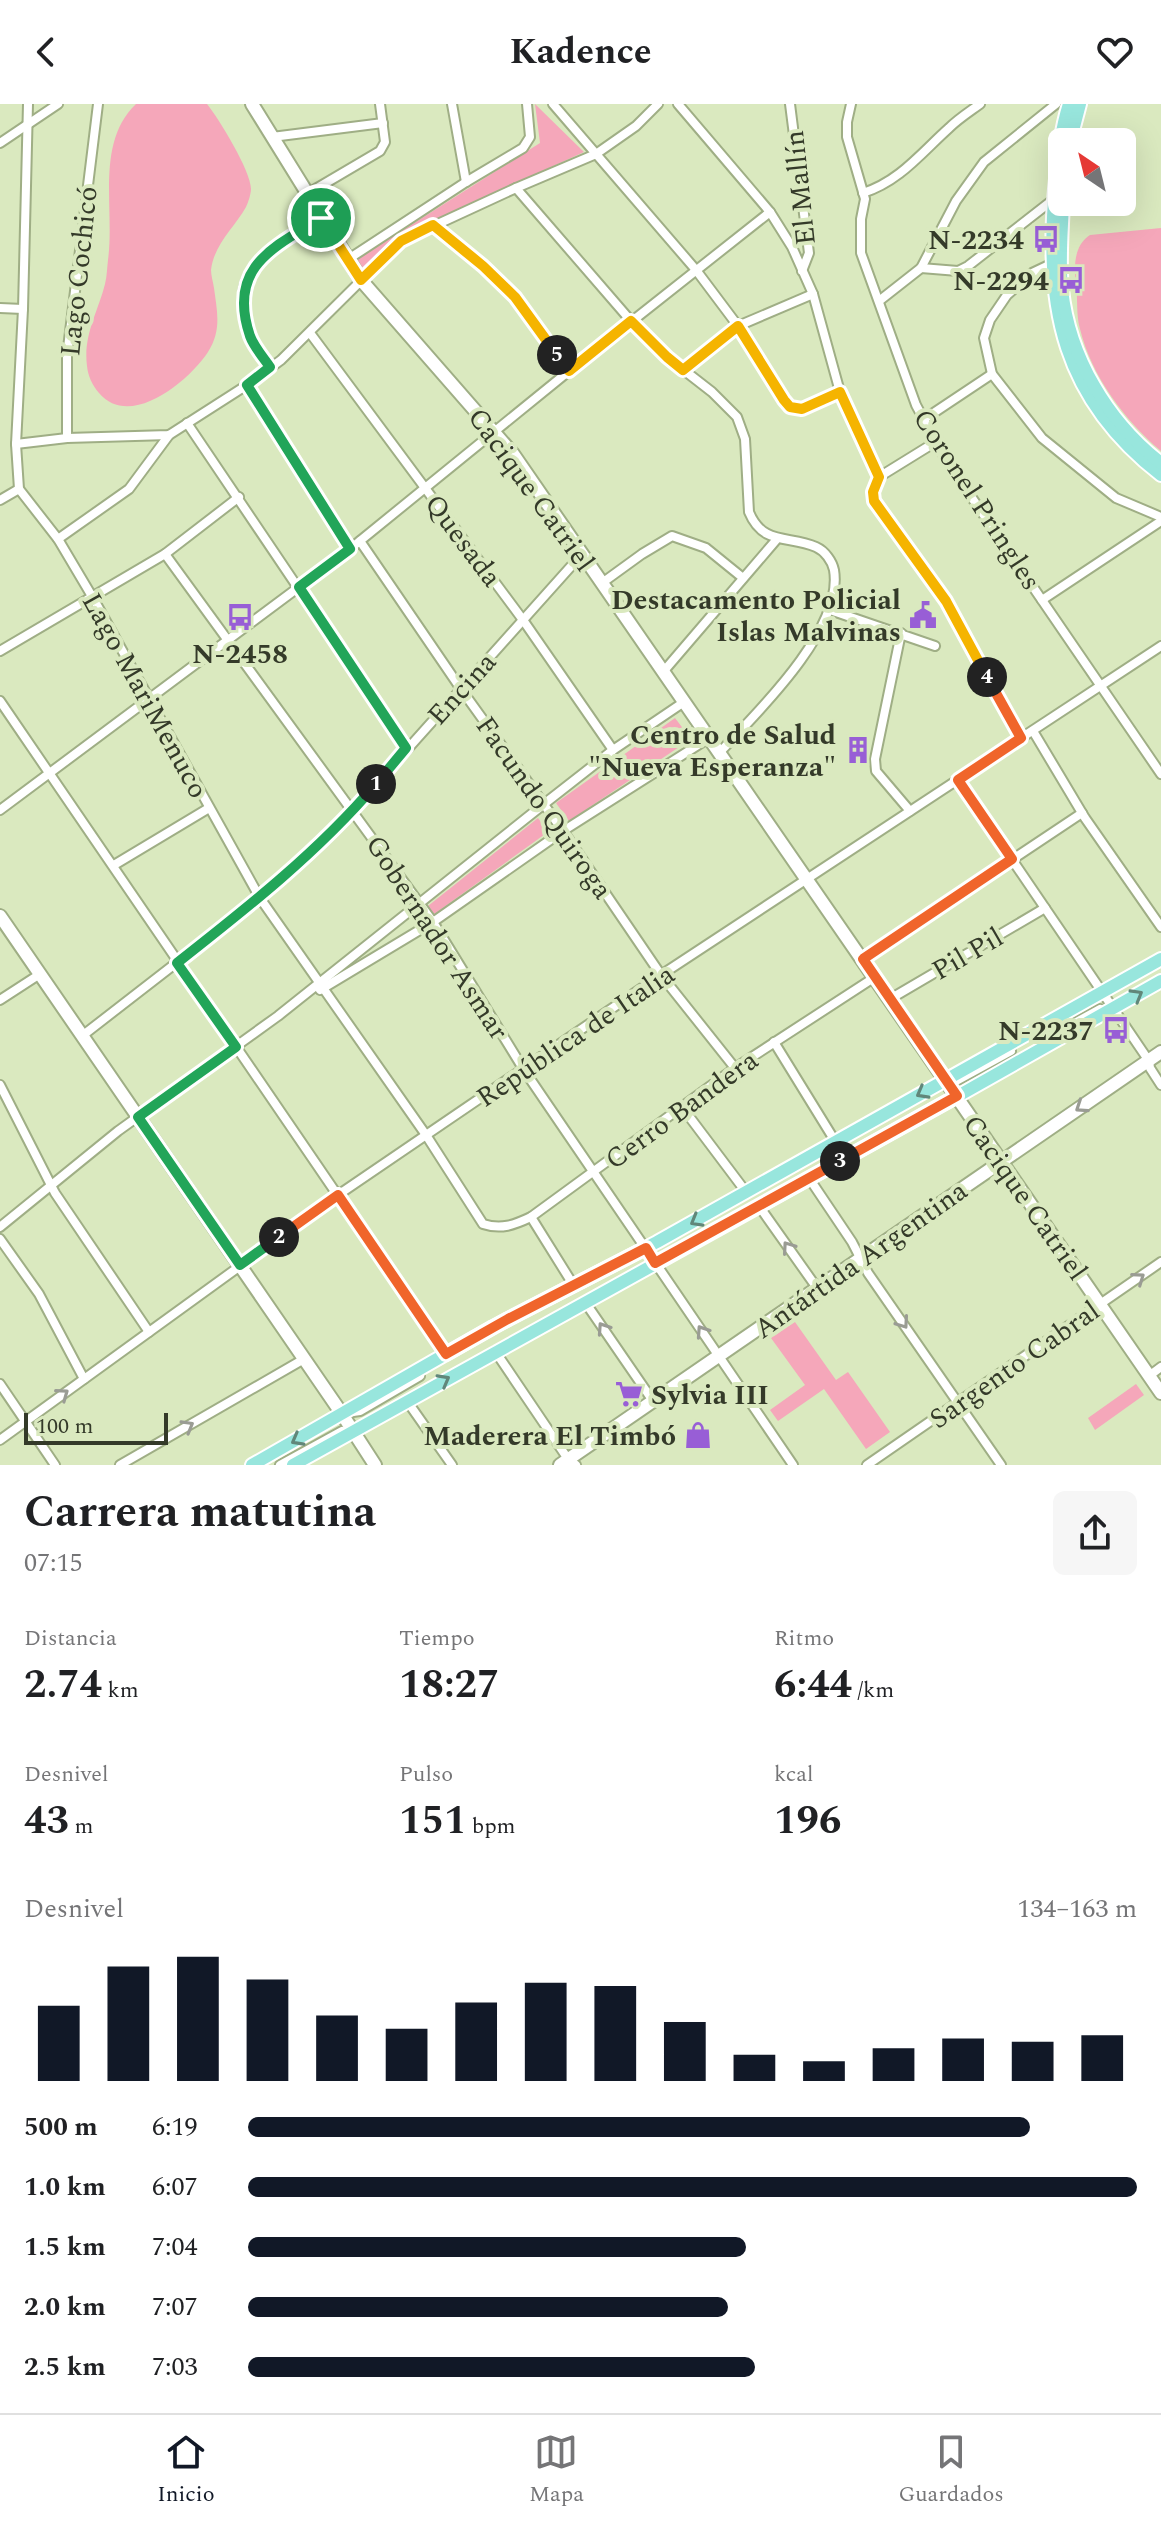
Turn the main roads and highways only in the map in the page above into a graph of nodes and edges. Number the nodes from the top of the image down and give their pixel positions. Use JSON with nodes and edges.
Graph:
{"nodes":[{"id":1,"x":1069,"y":104,"type":"edge"},
{"id":2,"x":1080,"y":104,"type":"edge"},
{"id":3,"x":1063,"y":128,"type":"edge"},
{"id":4,"x":1074,"y":128,"type":"edge"},
{"id":5,"x":1057,"y":216,"type":"edge"},
{"id":6,"x":1060,"y":216,"type":"edge"},
{"id":7,"x":1161,"y":463,"type":"edge"},
{"id":8,"x":1161,"y":475,"type":"edge"},
{"id":9,"x":1161,"y":959,"type":"edge"},
{"id":10,"x":1161,"y":981,"type":"edge"},
{"id":11,"x":252,"y":1465,"type":"edge"},
{"id":12,"x":290,"y":1465,"type":"edge"}],
"edges":[{"from":1,"to":3,"type":"main road"},
{"from":2,"to":4,"type":"main road"},
{"from":5,"to":8,"type":"main road"},
{"from":6,"to":7,"type":"main road"},
{"from":9,"to":11,"type":"main road","one_way":true},
{"from":12,"to":10,"type":"main road","one_way":true}]}
